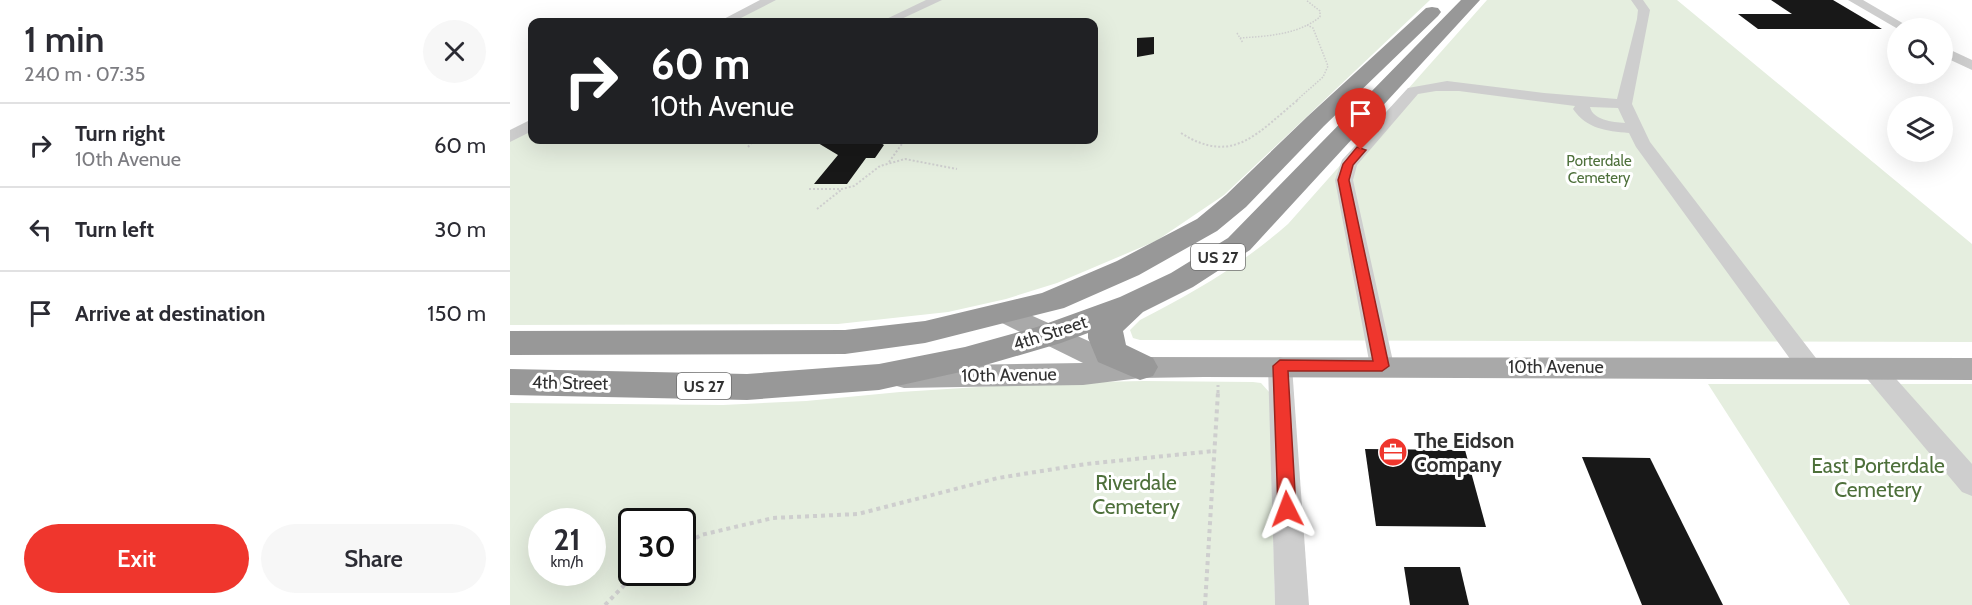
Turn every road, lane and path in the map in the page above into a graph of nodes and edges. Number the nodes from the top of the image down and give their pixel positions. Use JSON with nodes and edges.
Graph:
{"nodes":[{"id":1,"x":770,"y":0,"type":"edge"},
{"id":2,"x":936,"y":0,"type":"edge"},
{"id":3,"x":1306,"y":0,"type":"edge"},
{"id":4,"x":1444,"y":0,"type":"edge"},
{"id":5,"x":1471,"y":0,"type":"edge"},
{"id":6,"x":1637,"y":0,"type":"edge"},
{"id":7,"x":1854,"y":0,"type":"edge"},
{"id":8,"x":732,"y":18,"type":"edge"},
{"id":9,"x":895,"y":18,"type":"edge"},
{"id":10,"x":1887,"y":18,"type":"edge"},
{"id":11,"x":1307,"y":25,"type":"junction"},
{"id":12,"x":1237,"y":33,"type":"dead end"},
{"id":13,"x":1240,"y":38,"type":"junction"},
{"id":14,"x":1243,"y":43,"type":"dead end"},
{"id":15,"x":1953,"y":56,"type":"edge"},
{"id":16,"x":1972,"y":66,"type":"edge"},
{"id":17,"x":1584,"y":102,"type":"junction"},
{"id":18,"x":1624,"y":104,"type":"junction"},
{"id":19,"x":528,"y":126,"type":"edge"},
{"id":20,"x":1635,"y":129,"type":"junction"},
{"id":21,"x":1181,"y":132,"type":"dead end"},
{"id":22,"x":510,"y":137,"type":"edge"},
{"id":23,"x":751,"y":144,"type":"edge"},
{"id":24,"x":902,"y":144,"type":"edge"},
{"id":25,"x":748,"y":147,"type":"dead end"},
{"id":26,"x":888,"y":164,"type":"junction"},
{"id":27,"x":957,"y":169,"type":"dead end"},
{"id":28,"x":809,"y":189,"type":"dead end"},
{"id":29,"x":842,"y":189,"type":"junction"},
{"id":30,"x":817,"y":209,"type":"dead end"},
{"id":31,"x":1132,"y":304,"type":"junction"},
{"id":32,"x":1008,"y":314,"type":"junction"},
{"id":33,"x":1049,"y":335,"type":"junction"},
{"id":34,"x":685,"y":342,"type":"junction"},
{"id":35,"x":510,"y":343,"type":"edge"},
{"id":36,"x":510,"y":360,"type":"edge"},
{"id":37,"x":1219,"y":366,"type":"junction"},
{"id":38,"x":1280,"y":366,"type":"junction"},
{"id":39,"x":1382,"y":366,"type":"junction"},
{"id":40,"x":1140,"y":367,"type":"junction"},
{"id":41,"x":1810,"y":368,"type":"junction"},
{"id":42,"x":1872,"y":368,"type":"junction"},
{"id":43,"x":1972,"y":369,"type":"edge"},
{"id":44,"x":879,"y":377,"type":"junction"},
{"id":45,"x":510,"y":382,"type":"edge"},
{"id":46,"x":1214,"y":451,"type":"junction"},
{"id":47,"x":1972,"y":484,"type":"edge"},
{"id":48,"x":696,"y":538,"type":"edge"},
{"id":49,"x":623,"y":586,"type":"edge"},
{"id":50,"x":605,"y":605,"type":"edge"},
{"id":51,"x":1205,"y":605,"type":"edge"},
{"id":52,"x":1292,"y":605,"type":"edge"}],
"edges":[{"from":1,"to":8,"type":"street"},
{"from":2,"to":9,"type":"street"},
{"from":3,"to":11,"type":"path"},
{"from":4,"to":32,"type":"highway","name":"4th Street","number":"US 27"},
{"from":5,"to":31,"type":"highway","name":"4th Street","number":"US 27"},
{"from":6,"to":18,"type":"street"},
{"from":7,"to":10,"type":"street"},
{"from":11,"to":13,"type":"path"},
{"from":11,"to":21,"type":"path"},
{"from":12,"to":13,"type":"path"},
{"from":13,"to":14,"type":"path"},
{"from":15,"to":16,"type":"street"},
{"from":17,"to":18,"type":"street"},
{"from":17,"to":20,"type":"street"},
{"from":17,"to":39,"type":"street"},
{"from":18,"to":20,"type":"street"},
{"from":19,"to":22,"type":"street"},
{"from":20,"to":41,"type":"street"},
{"from":23,"to":25,"type":"path"},
{"from":24,"to":26,"type":"path"},
{"from":26,"to":27,"type":"path"},
{"from":26,"to":29,"type":"path"},
{"from":28,"to":29,"type":"path"},
{"from":29,"to":30,"type":"path"},
{"from":31,"to":33,"type":"highway","name":"4th Street","number":"US 27"},
{"from":31,"to":40,"type":"highway"},
{"from":32,"to":33,"type":"main road","name":"10th Avenue"},
{"from":32,"to":34,"type":"highway","name":"4th Street","number":"US 27"},
{"from":33,"to":40,"type":"main road","name":"10th Avenue"},
{"from":33,"to":44,"type":"highway","name":"4th Street","number":"US 27"},
{"from":34,"to":35,"type":"highway","name":"4th Street","number":"US 27"},
{"from":34,"to":36,"type":"highway"},
{"from":37,"to":38,"type":"main road","name":"10th Avenue"},
{"from":37,"to":40,"type":"main road","name":"10th Avenue"},
{"from":37,"to":46,"type":"path"},
{"from":38,"to":39,"type":"main road","name":"10th Avenue"},
{"from":38,"to":52,"type":"street"},
{"from":39,"to":41,"type":"main road","name":"10th Avenue"},
{"from":40,"to":44,"type":"main road","name":"10th Avenue"},
{"from":41,"to":42,"type":"main road","name":"10th Avenue"},
{"from":42,"to":43,"type":"main road","name":"10th Avenue"},
{"from":42,"to":47,"type":"street"},
{"from":44,"to":45,"type":"highway","name":"4th Street","number":"US 27"},
{"from":46,"to":48,"type":"path"},
{"from":46,"to":51,"type":"path"},
{"from":49,"to":50,"type":"path"}]}
